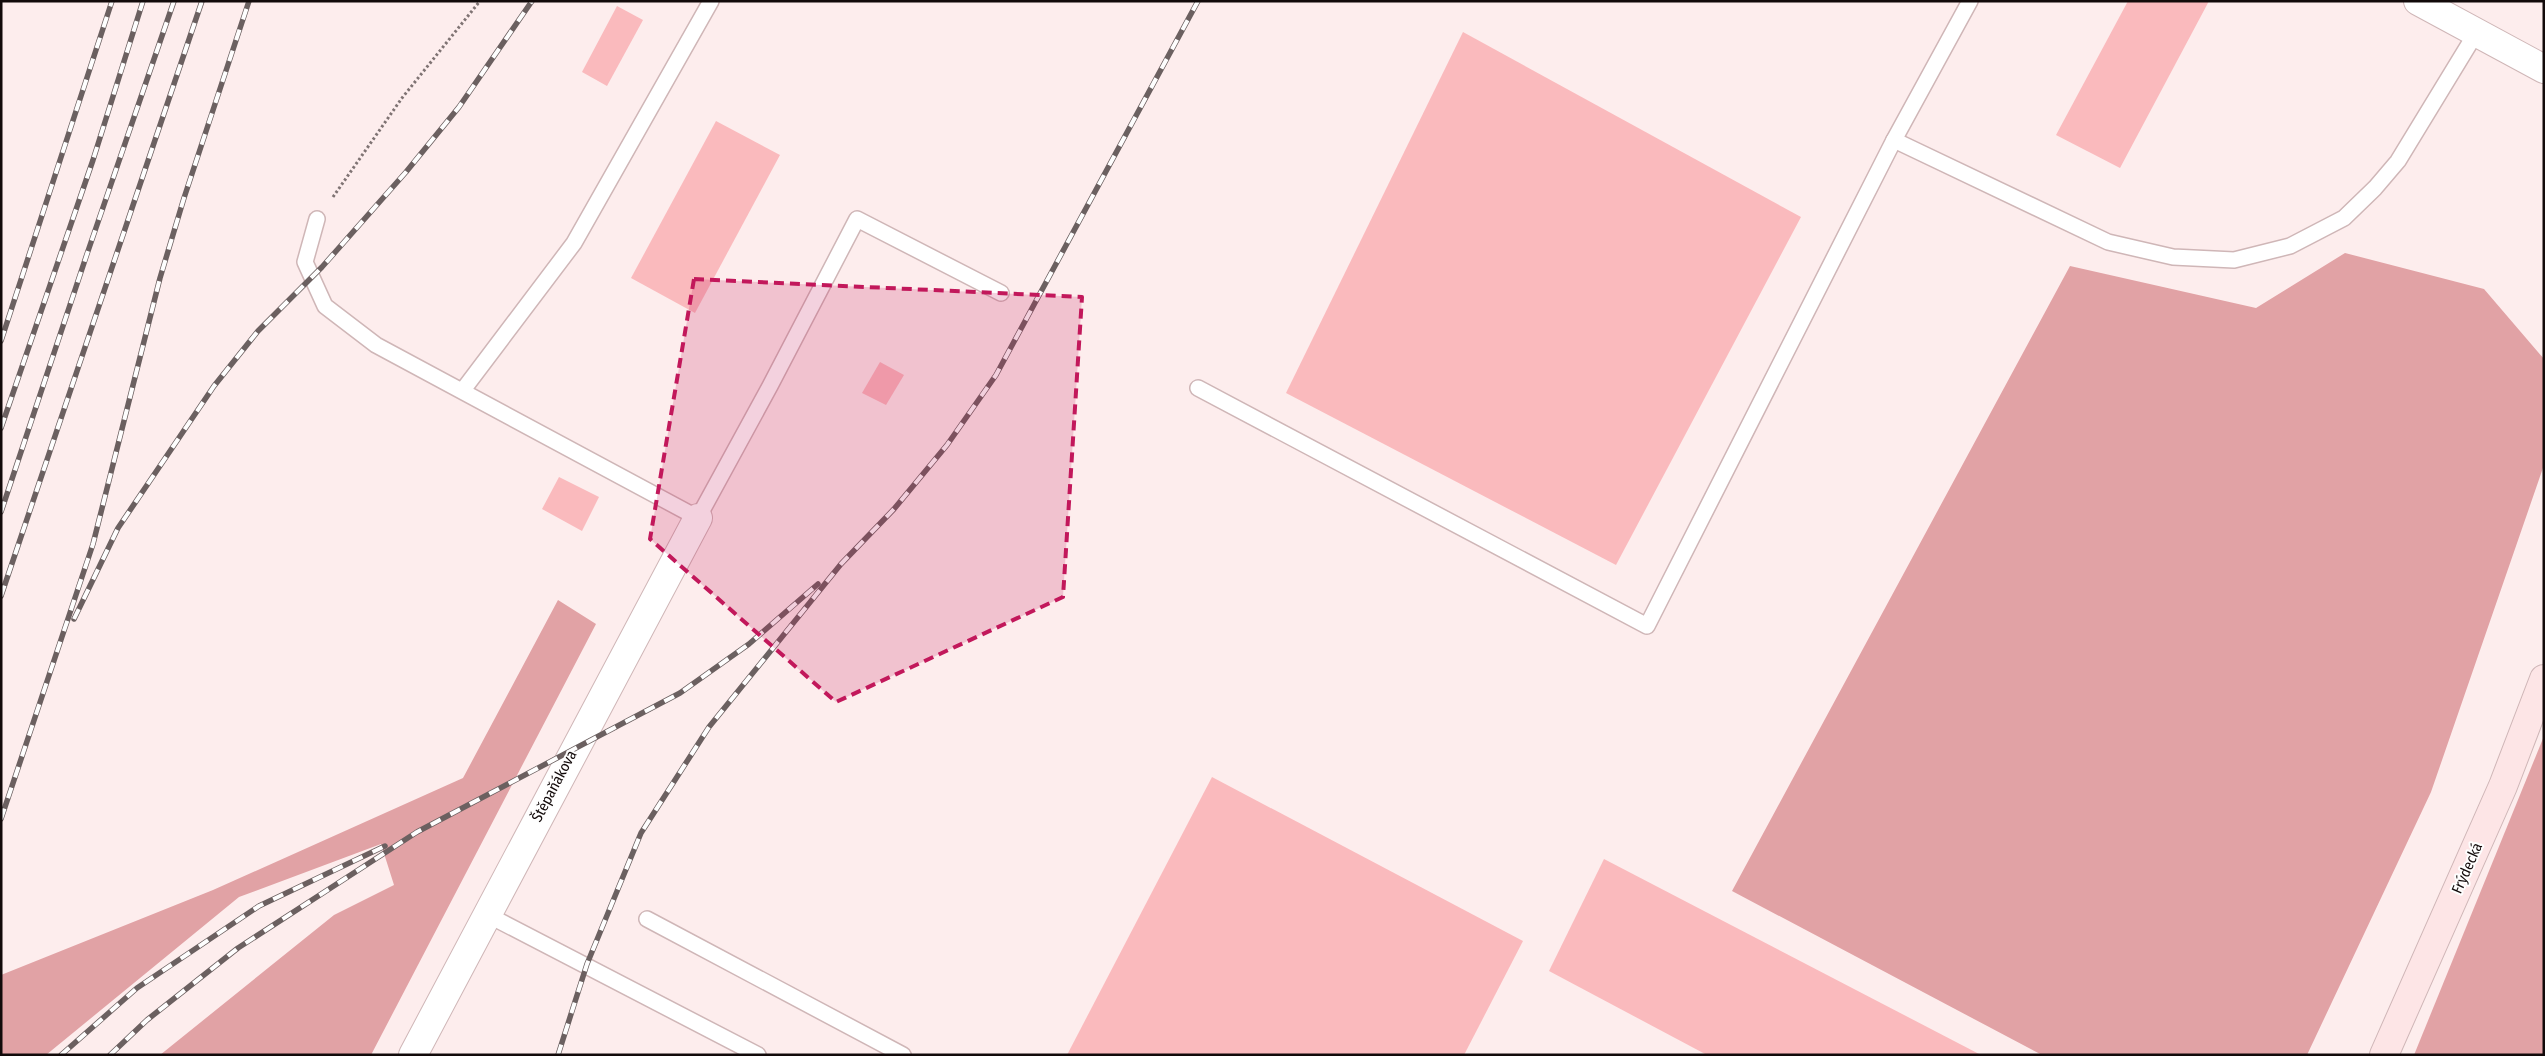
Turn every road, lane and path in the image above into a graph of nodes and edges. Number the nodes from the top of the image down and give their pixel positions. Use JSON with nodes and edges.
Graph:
{"nodes":[{"id":1,"x":480,"y":1,"type":"edge"},
{"id":2,"x":711,"y":1,"type":"edge"},
{"id":3,"x":1970,"y":1,"type":"edge"},
{"id":4,"x":2418,"y":1,"type":"edge"},
{"id":5,"x":2476,"y":33,"type":"junction"},
{"id":6,"x":2544,"y":69,"type":"edge"},
{"id":7,"x":1894,"y":140,"type":"junction"},
{"id":8,"x":317,"y":219,"type":"joint"},
{"id":9,"x":1001,"y":294,"type":"dead end"},
{"id":10,"x":1198,"y":388,"type":"dead end"},
{"id":11,"x":463,"y":390,"type":"junction"},
{"id":12,"x":698,"y":518,"type":"junction"},
{"id":13,"x":2544,"y":679,"type":"edge"},
{"id":14,"x":486,"y":914,"type":"junction"},
{"id":15,"x":648,"y":919,"type":"dead end"},
{"id":16,"x":413,"y":1055,"type":"edge"},
{"id":17,"x":758,"y":1055,"type":"edge"},
{"id":18,"x":903,"y":1055,"type":"edge"},
{"id":19,"x":2384,"y":1055,"type":"edge"}],
"edges":[{"from":1,"to":8,"type":"path"},
{"from":2,"to":11,"type":"lane"},
{"from":3,"to":7,"type":"lane"},
{"from":4,"to":5,"type":"street"},
{"from":5,"to":6,"type":"street"},
{"from":5,"to":7,"type":"lane"},
{"from":7,"to":10,"type":"lane"},
{"from":8,"to":11,"type":"lane"},
{"from":9,"to":12,"type":"lane"},
{"from":11,"to":12,"type":"lane"},
{"from":12,"to":14,"type":"street","name":"Štěpaňákova"},
{"from":13,"to":19,"type":"main road","name":"Frýdecká"},
{"from":14,"to":16,"type":"street","name":"Štěpaňákova"},
{"from":14,"to":17,"type":"lane"},
{"from":15,"to":18,"type":"lane"}]}
